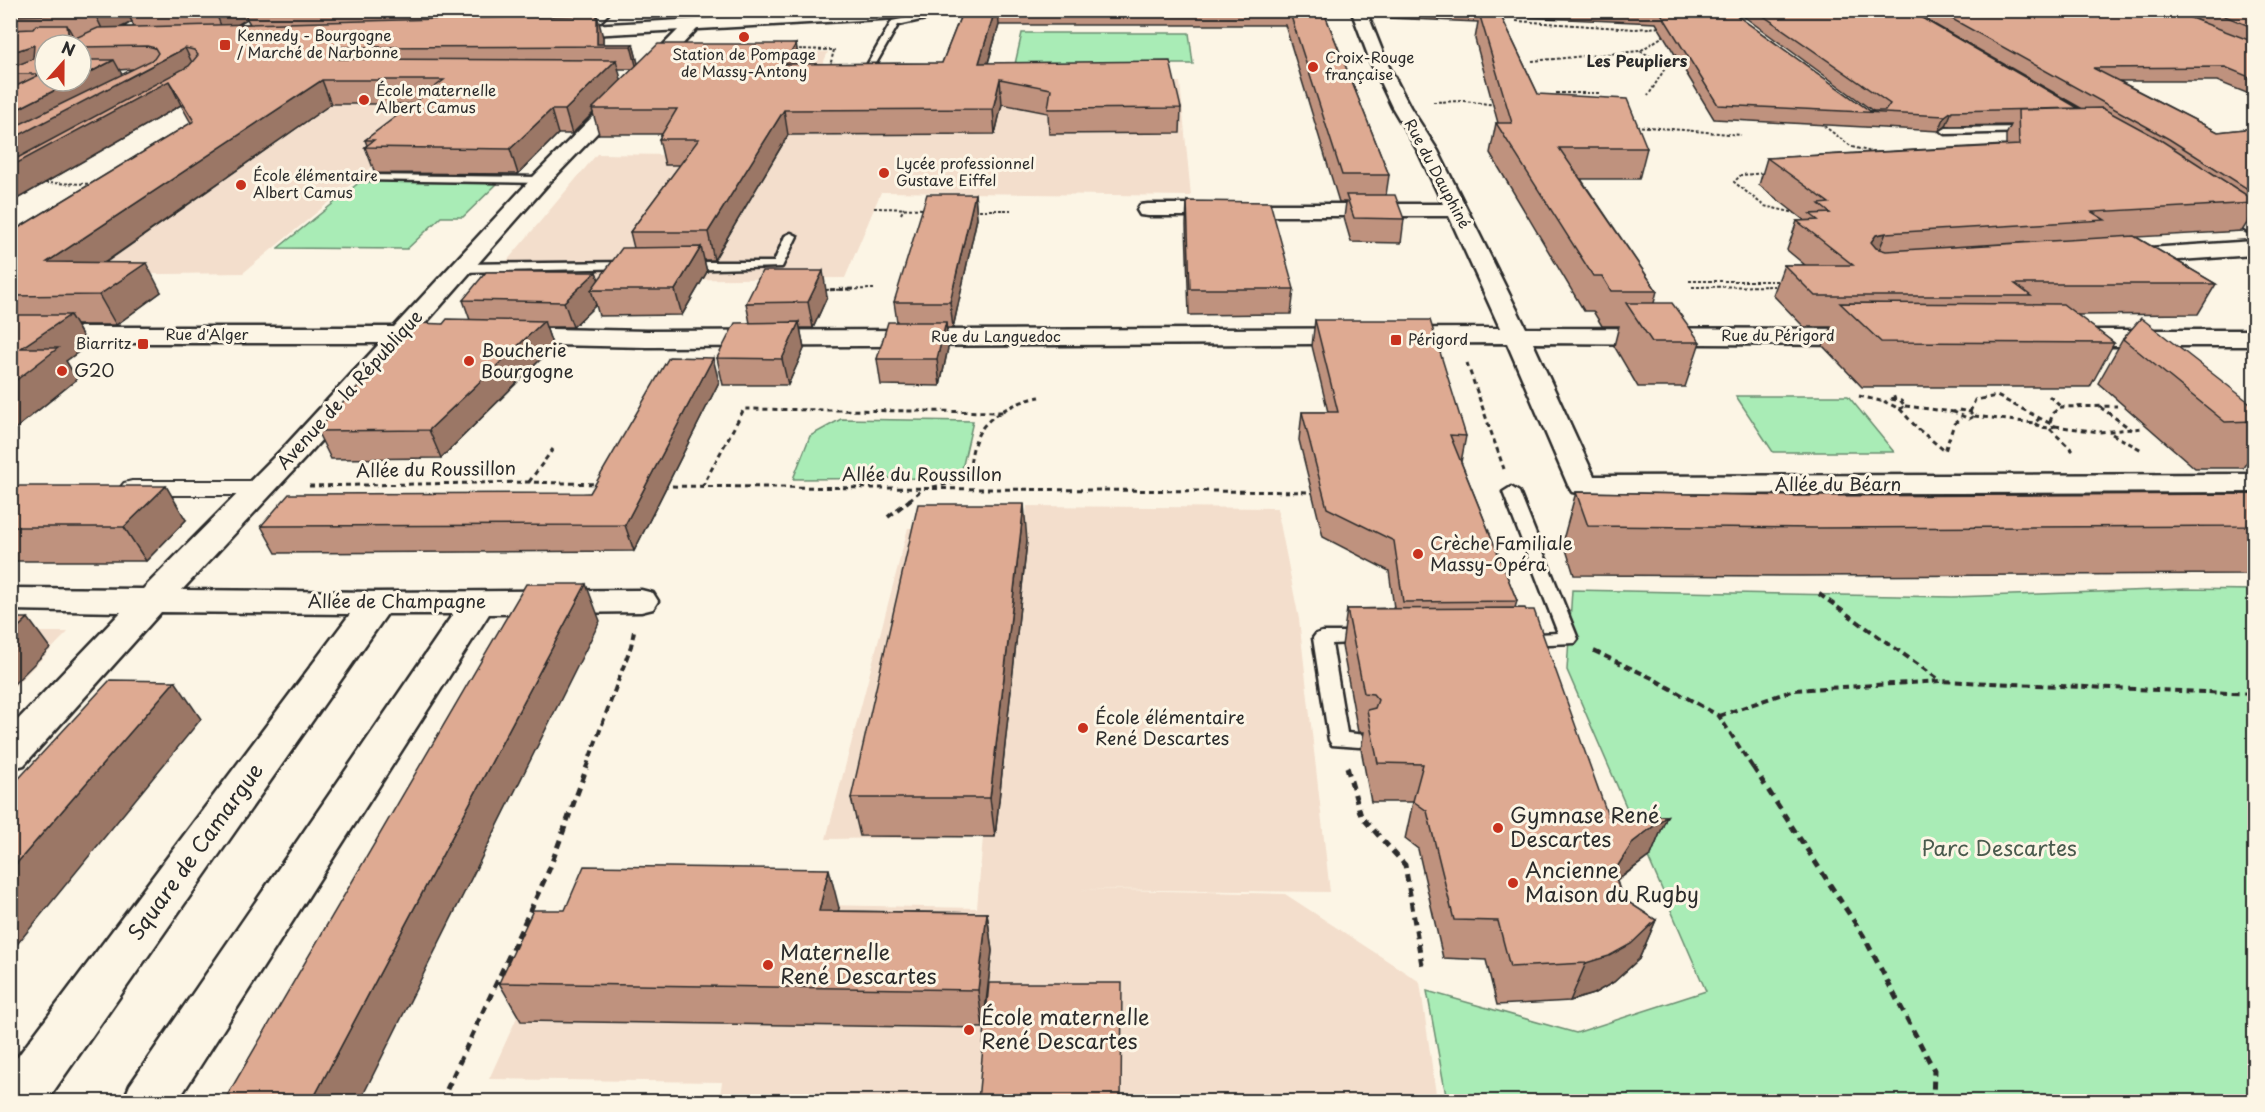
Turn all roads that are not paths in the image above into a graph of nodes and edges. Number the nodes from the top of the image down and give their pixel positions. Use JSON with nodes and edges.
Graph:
{"nodes":[{"id":1,"x":605,"y":10,"type":"edge"},
{"id":2,"x":1358,"y":10,"type":"edge"},
{"id":3,"x":943,"y":12,"type":"edge"},
{"id":4,"x":820,"y":14,"type":"edge"},
{"id":5,"x":691,"y":26,"type":"junction"},
{"id":6,"x":582,"y":31,"type":"junction"},
{"id":7,"x":539,"y":32,"type":"edge"},
{"id":8,"x":871,"y":65,"type":"edge"},
{"id":9,"x":2040,"y":130,"type":"edge"},
{"id":10,"x":1946,"y":131,"type":"edge"},
{"id":11,"x":365,"y":178,"type":"edge"},
{"id":12,"x":541,"y":180,"type":"junction"},
{"id":13,"x":2200,"y":191,"type":"edge"},
{"id":14,"x":1148,"y":210,"type":"dead end"},
{"id":15,"x":1457,"y":210,"type":"junction"},
{"id":16,"x":2254,"y":226,"type":"edge"},
{"id":17,"x":791,"y":236,"type":"dead end"},
{"id":18,"x":2254,"y":249,"type":"edge"},
{"id":19,"x":2097,"y":258,"type":"edge"},
{"id":20,"x":639,"y":266,"type":"edge"},
{"id":21,"x":674,"y":266,"type":"edge"},
{"id":22,"x":461,"y":268,"type":"junction"},
{"id":23,"x":403,"y":334,"type":"junction"},
{"id":24,"x":10,"y":335,"type":"edge"},
{"id":25,"x":1517,"y":337,"type":"junction"},
{"id":26,"x":1902,"y":337,"type":"edge"},
{"id":27,"x":2045,"y":338,"type":"edge"},
{"id":28,"x":2254,"y":338,"type":"edge"},
{"id":29,"x":2254,"y":483,"type":"edge"},
{"id":30,"x":106,"y":488,"type":"edge"},
{"id":31,"x":261,"y":488,"type":"junction"},
{"id":32,"x":1512,"y":492,"type":"road end"},
{"id":33,"x":10,"y":599,"type":"edge"},
{"id":34,"x":152,"y":600,"type":"junction"},
{"id":35,"x":641,"y":601,"type":"road end"},
{"id":36,"x":377,"y":603,"type":"junction"},
{"id":37,"x":478,"y":603,"type":"junction"},
{"id":38,"x":1381,"y":638,"type":"edge"},
{"id":39,"x":1510,"y":639,"type":"edge"},
{"id":40,"x":1359,"y":740,"type":"dead end"},
{"id":41,"x":10,"y":754,"type":"edge"},
{"id":42,"x":15,"y":1101,"type":"edge"},
{"id":43,"x":148,"y":1101,"type":"edge"}],
"edges":[{"from":1,"to":6,"type":"street"},
{"from":2,"to":15,"type":"street","name":"Rue du Dauphiné"},
{"from":3,"to":4,"type":"street"},
{"from":3,"to":8,"type":"lane"},
{"from":4,"to":5,"type":"street"},
{"from":5,"to":6,"type":"street"},
{"from":5,"to":12,"type":"street","name":"Avenue de la République"},
{"from":6,"to":7,"type":"street"},
{"from":9,"to":10,"type":"lane"},
{"from":11,"to":12,"type":"lane"},
{"from":12,"to":22,"type":"street","name":"Avenue de la République"},
{"from":13,"to":16,"type":"street"},
{"from":14,"to":15,"type":"street"},
{"from":15,"to":25,"type":"street","name":"Rue du Dauphiné"},
{"from":17,"to":21,"type":"lane"},
{"from":18,"to":19,"type":"street"},
{"from":20,"to":22,"type":"lane"},
{"from":22,"to":23,"type":"street","name":"Avenue de la République"},
{"from":23,"to":24,"type":"street","name":"Rue d'Alger"},
{"from":23,"to":25,"type":"street","name":"Rue du Languedoc"},
{"from":23,"to":31,"type":"street","name":"Avenue de la République"},
{"from":25,"to":26,"type":"street","name":"Rue du Périgord"},
{"from":25,"to":29,"type":"street","name":"Allée du Béarn"},
{"from":27,"to":28,"type":"street"},
{"from":30,"to":31,"type":"street"},
{"from":31,"to":34,"type":"street","name":"Avenue de la République"},
{"from":32,"to":39,"type":"lane"},
{"from":33,"to":34,"type":"street","name":"Allée de Champagne"},
{"from":34,"to":36,"type":"street","name":"Allée de Champagne"},
{"from":34,"to":41,"type":"street","name":"Avenue de la République"},
{"from":35,"to":37,"type":"street","name":"Allée de Champagne"},
{"from":36,"to":37,"type":"street","name":"Allée de Champagne"},
{"from":36,"to":42,"type":"street","name":"Square de Camargue"},
{"from":37,"to":43,"type":"street"},
{"from":38,"to":40,"type":"lane"}]}
